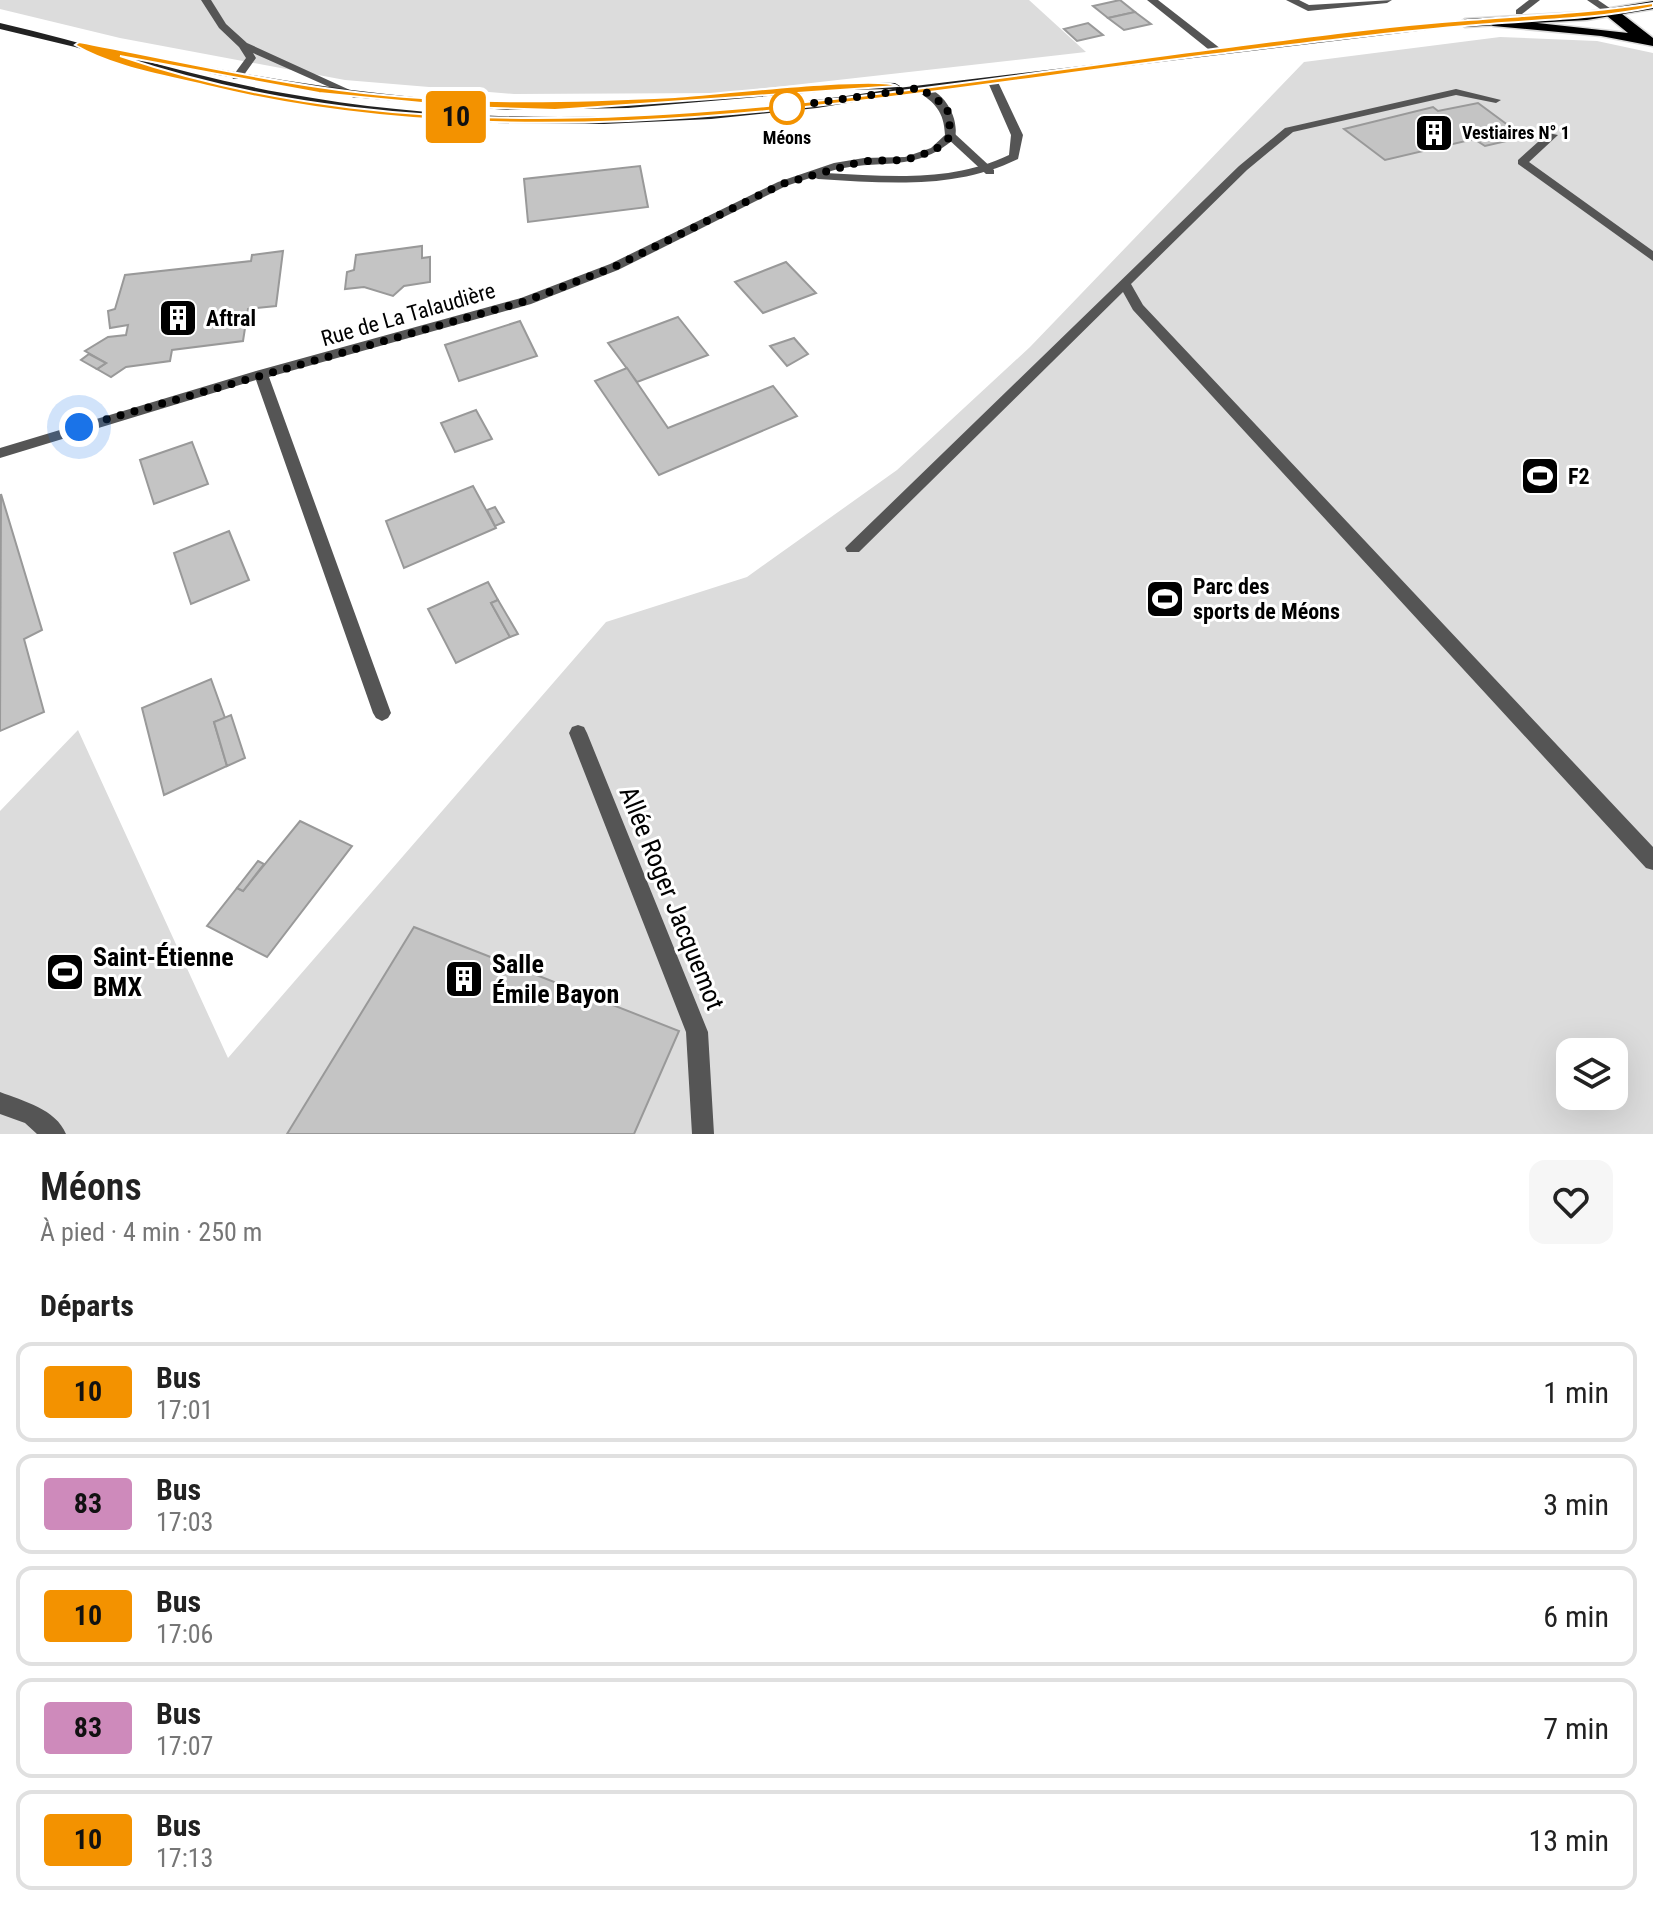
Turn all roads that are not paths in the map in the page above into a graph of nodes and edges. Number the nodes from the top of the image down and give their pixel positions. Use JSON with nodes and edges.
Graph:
{"nodes":[{"id":1,"x":206,"y":0,"type":"edge"},
{"id":2,"x":1152,"y":0,"type":"edge"},
{"id":3,"x":1291,"y":0,"type":"edge"},
{"id":4,"x":1387,"y":0,"type":"edge"},
{"id":5,"x":1535,"y":0,"type":"edge"},
{"id":6,"x":1624,"y":0,"type":"edge"},
{"id":7,"x":1595,"y":2,"type":"edge"},
{"id":8,"x":1653,"y":5,"type":"edge"},
{"id":9,"x":1519,"y":12,"type":"junction"},
{"id":10,"x":1612,"y":13,"type":"junction"},
{"id":11,"x":1493,"y":22,"type":"junction"},
{"id":12,"x":1465,"y":23,"type":"junction"},
{"id":13,"x":0,"y":26,"type":"edge"},
{"id":14,"x":1651,"y":36,"type":"edge"},
{"id":15,"x":79,"y":45,"type":"junction"},
{"id":16,"x":243,"y":45,"type":"junction"},
{"id":17,"x":1217,"y":51,"type":"junction"},
{"id":18,"x":237,"y":77,"type":"junction"},
{"id":19,"x":992,"y":80,"type":"junction"},
{"id":20,"x":920,"y":88,"type":"junction"},
{"id":21,"x":358,"y":96,"type":"junction"},
{"id":22,"x":1496,"y":100,"type":"dead end"},
{"id":23,"x":1552,"y":135,"type":"dead end"},
{"id":24,"x":951,"y":136,"type":"junction"},
{"id":25,"x":990,"y":172,"type":"junction"},
{"id":26,"x":812,"y":176,"type":"junction"},
{"id":27,"x":1653,"y":257,"type":"edge"},
{"id":28,"x":1124,"y":283,"type":"junction"},
{"id":29,"x":261,"y":374,"type":"junction"},
{"id":30,"x":0,"y":453,"type":"edge"},
{"id":31,"x":853,"y":548,"type":"dead end"},
{"id":32,"x":382,"y":713,"type":"dead end"},
{"id":33,"x":578,"y":733,"type":"dead end"},
{"id":34,"x":1653,"y":861,"type":"edge"},
{"id":35,"x":0,"y":1103,"type":"edge"},
{"id":36,"x":55,"y":1134,"type":"edge"},
{"id":37,"x":703,"y":1134,"type":"edge"}],
"edges":[{"from":1,"to":16,"type":"street"},
{"from":2,"to":17,"type":"street"},
{"from":3,"to":4,"type":"street"},
{"from":5,"to":9,"type":"street"},
{"from":6,"to":7,"type":"main road"},
{"from":7,"to":9,"type":"main road"},
{"from":7,"to":10,"type":"street"},
{"from":8,"to":10,"type":"main road"},
{"from":9,"to":12,"type":"main road"},
{"from":10,"to":11,"type":"main road"},
{"from":10,"to":14,"type":"highway"},
{"from":11,"to":12,"type":"main road"},
{"from":11,"to":14,"type":"highway"},
{"from":12,"to":17,"type":"main road"},
{"from":13,"to":15,"type":"main road"},
{"from":15,"to":18,"type":"main road"},
{"from":15,"to":20,"type":"main road"},
{"from":16,"to":18,"type":"street"},
{"from":16,"to":21,"type":"street"},
{"from":17,"to":19,"type":"main road"},
{"from":18,"to":21,"type":"main road"},
{"from":19,"to":20,"type":"main road"},
{"from":19,"to":25,"type":"street"},
{"from":20,"to":21,"type":"main road"},
{"from":20,"to":24,"type":"street"},
{"from":22,"to":28,"type":"street"},
{"from":23,"to":27,"type":"street"},
{"from":24,"to":25,"type":"street"},
{"from":24,"to":26,"type":"street","name":"Rue de La Talaudière"},
{"from":25,"to":26,"type":"street","name":"Rue de La Talaudière"},
{"from":26,"to":29,"type":"street","name":"Rue de La Talaudière"},
{"from":28,"to":31,"type":"street"},
{"from":28,"to":34,"type":"street"},
{"from":29,"to":30,"type":"street","name":"Rue de La Talaudière"},
{"from":29,"to":32,"type":"street"},
{"from":33,"to":37,"type":"street","name":"Allée Roger Jacquemot"},
{"from":35,"to":36,"type":"street"}]}
